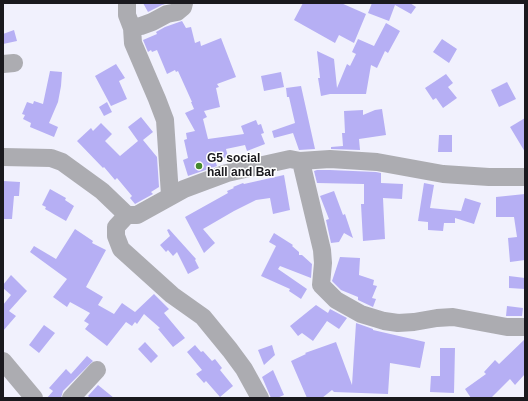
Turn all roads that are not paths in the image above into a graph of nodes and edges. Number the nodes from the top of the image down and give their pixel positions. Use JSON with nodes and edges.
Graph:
{"nodes":[{"id":1,"x":127,"y":3,"type":"edge"},
{"id":2,"x":184,"y":3,"type":"edge"},
{"id":3,"x":132,"y":28,"type":"junction"},
{"id":4,"x":3,"y":157,"type":"edge"},
{"id":5,"x":300,"y":161,"type":"junction"},
{"id":6,"x":525,"y":177,"type":"edge"},
{"id":7,"x":170,"y":195,"type":"junction"},
{"id":8,"x":127,"y":215,"type":"junction"},
{"id":9,"x":525,"y":327,"type":"edge"},
{"id":10,"x":3,"y":361,"type":"edge"},
{"id":11,"x":97,"y":370,"type":"dead end"},
{"id":12,"x":34,"y":398,"type":"edge"},
{"id":13,"x":71,"y":398,"type":"edge"},
{"id":14,"x":260,"y":398,"type":"edge"}],
"edges":[{"from":1,"to":3,"type":"street"},
{"from":2,"to":3,"type":"street"},
{"from":3,"to":7,"type":"street"},
{"from":4,"to":8,"type":"street"},
{"from":5,"to":6,"type":"street"},
{"from":5,"to":7,"type":"street"},
{"from":5,"to":9,"type":"street"},
{"from":7,"to":8,"type":"street"},
{"from":8,"to":14,"type":"street"},
{"from":10,"to":12,"type":"street"},
{"from":11,"to":13,"type":"street"}]}
